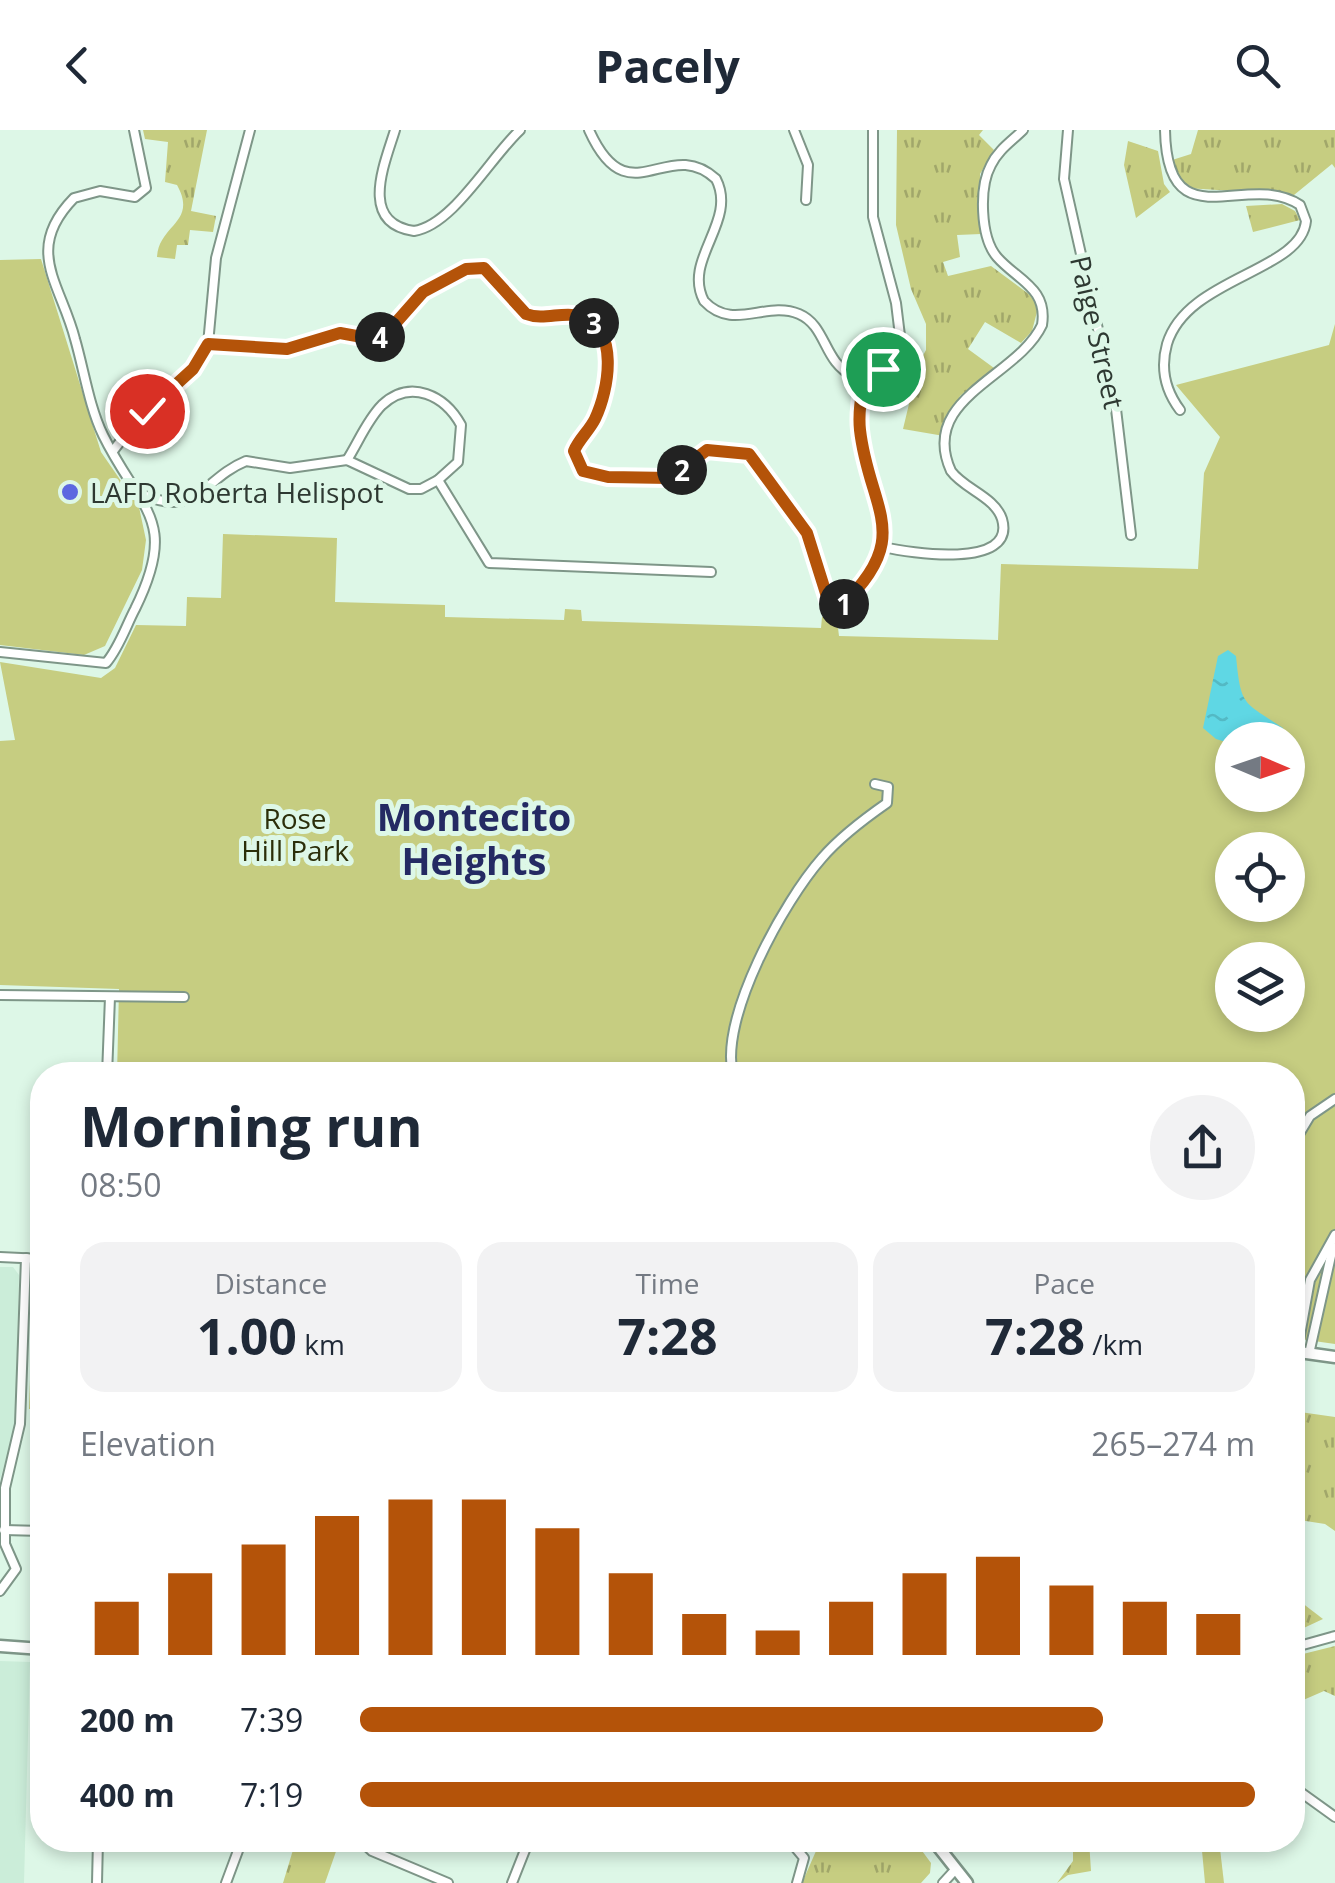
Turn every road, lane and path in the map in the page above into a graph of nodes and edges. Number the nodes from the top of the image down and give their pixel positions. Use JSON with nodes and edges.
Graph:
{"nodes":[{"id":1,"x":134,"y":130,"type":"edge"},
{"id":2,"x":250,"y":130,"type":"edge"},
{"id":3,"x":395,"y":130,"type":"edge"},
{"id":4,"x":520,"y":130,"type":"edge"},
{"id":5,"x":589,"y":130,"type":"edge"},
{"id":6,"x":794,"y":130,"type":"edge"},
{"id":7,"x":873,"y":130,"type":"edge"},
{"id":8,"x":1024,"y":130,"type":"edge"},
{"id":9,"x":1068,"y":130,"type":"edge"},
{"id":10,"x":1165,"y":130,"type":"edge"},
{"id":11,"x":806,"y":200,"type":"dead end"},
{"id":12,"x":208,"y":344,"type":"junction"},
{"id":13,"x":865,"y":375,"type":"junction"},
{"id":14,"x":1180,"y":410,"type":"dead end"},
{"id":15,"x":113,"y":452,"type":"junction"},
{"id":16,"x":347,"y":460,"type":"junction"},
{"id":17,"x":438,"y":480,"type":"junction"},
{"id":18,"x":141,"y":494,"type":"junction"},
{"id":19,"x":1131,"y":535,"type":"dead end"},
{"id":20,"x":884,"y":546,"type":"junction"},
{"id":21,"x":710,"y":572,"type":"dead end"},
{"id":22,"x":0,"y":652,"type":"edge"},
{"id":23,"x":875,"y":784,"type":"dead end"},
{"id":24,"x":0,"y":995,"type":"edge"},
{"id":25,"x":184,"y":996,"type":"dead end"},
{"id":26,"x":110,"y":997,"type":"junction"},
{"id":27,"x":108,"y":1062,"type":"edge"},
{"id":28,"x":732,"y":1062,"type":"edge"},
{"id":29,"x":1335,"y":1099,"type":"edge"},
{"id":30,"x":1305,"y":1124,"type":"edge"},
{"id":31,"x":1335,"y":1239,"type":"edge"},
{"id":32,"x":0,"y":1257,"type":"edge"},
{"id":33,"x":26,"y":1258,"type":"junction"},
{"id":34,"x":30,"y":1258,"type":"edge"},
{"id":35,"x":1310,"y":1280,"type":"junction"},
{"id":36,"x":1324,"y":1282,"type":"junction"},
{"id":37,"x":1305,"y":1316,"type":"edge"},
{"id":38,"x":1305,"y":1347,"type":"edge"},
{"id":39,"x":1305,"y":1353,"type":"edge"},
{"id":40,"x":1335,"y":1357,"type":"edge"},
{"id":41,"x":4,"y":1530,"type":"junction"},
{"id":42,"x":30,"y":1531,"type":"edge"},
{"id":43,"x":0,"y":1591,"type":"edge"},
{"id":44,"x":1335,"y":1636,"type":"edge"},
{"id":45,"x":1305,"y":1644,"type":"edge"},
{"id":46,"x":0,"y":1646,"type":"edge"},
{"id":47,"x":30,"y":1648,"type":"edge"},
{"id":48,"x":1305,"y":1795,"type":"edge"},
{"id":49,"x":1335,"y":1817,"type":"edge"},
{"id":50,"x":98,"y":1852,"type":"edge"},
{"id":51,"x":238,"y":1852,"type":"edge"},
{"id":52,"x":374,"y":1852,"type":"edge"},
{"id":53,"x":524,"y":1852,"type":"edge"},
{"id":54,"x":799,"y":1852,"type":"edge"},
{"id":55,"x":941,"y":1852,"type":"edge"},
{"id":56,"x":954,"y":1871,"type":"junction"},
{"id":57,"x":97,"y":1883,"type":"edge"},
{"id":58,"x":226,"y":1883,"type":"edge"},
{"id":59,"x":448,"y":1883,"type":"edge"},
{"id":60,"x":512,"y":1883,"type":"edge"},
{"id":61,"x":798,"y":1883,"type":"edge"},
{"id":62,"x":944,"y":1883,"type":"edge"},
{"id":63,"x":967,"y":1883,"type":"edge"}],
"edges":[{"from":1,"to":15,"type":"street"},
{"from":2,"to":12,"type":"street"},
{"from":3,"to":4,"type":"street"},
{"from":5,"to":13,"type":"street"},
{"from":6,"to":11,"type":"street"},
{"from":7,"to":13,"type":"street"},
{"from":8,"to":20,"type":"street"},
{"from":9,"to":19,"type":"street","name":"Paige Street"},
{"from":10,"to":14,"type":"street"},
{"from":12,"to":15,"type":"street"},
{"from":12,"to":20,"type":"street"},
{"from":13,"to":20,"type":"street"},
{"from":15,"to":18,"type":"street"},
{"from":16,"to":17,"type":"street"},
{"from":16,"to":17,"type":"street"},
{"from":16,"to":18,"type":"street"},
{"from":17,"to":21,"type":"street"},
{"from":18,"to":22,"type":"street"},
{"from":23,"to":28,"type":"street"},
{"from":24,"to":26,"type":"street"},
{"from":25,"to":26,"type":"street"},
{"from":26,"to":27,"type":"street"},
{"from":29,"to":30,"type":"street"},
{"from":31,"to":35,"type":"street"},
{"from":31,"to":36,"type":"street"},
{"from":32,"to":33,"type":"street"},
{"from":33,"to":34,"type":"street"},
{"from":33,"to":41,"type":"street"},
{"from":35,"to":36,"type":"street"},
{"from":35,"to":37,"type":"street"},
{"from":36,"to":38,"type":"street"},
{"from":39,"to":40,"type":"street"},
{"from":41,"to":42,"type":"street"},
{"from":41,"to":43,"type":"street"},
{"from":44,"to":45,"type":"street"},
{"from":46,"to":47,"type":"street"},
{"from":48,"to":49,"type":"street"},
{"from":50,"to":57,"type":"street"},
{"from":51,"to":58,"type":"street"},
{"from":52,"to":59,"type":"street"},
{"from":53,"to":60,"type":"street"},
{"from":54,"to":61,"type":"street"},
{"from":55,"to":56,"type":"street"},
{"from":56,"to":62,"type":"street"},
{"from":56,"to":63,"type":"street"}]}
